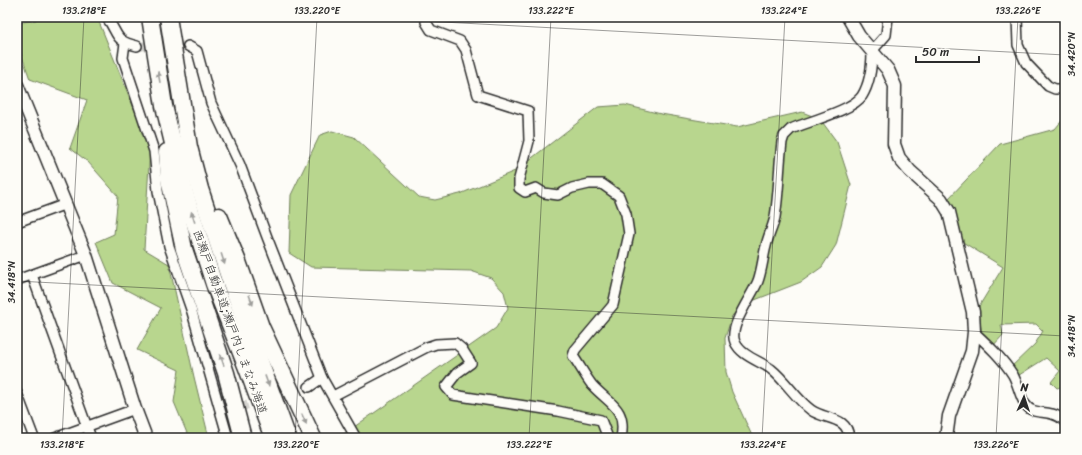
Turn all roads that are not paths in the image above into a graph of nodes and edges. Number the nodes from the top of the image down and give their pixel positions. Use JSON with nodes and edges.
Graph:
{"nodes":[{"id":1,"x":106,"y":17,"type":"edge"},
{"id":2,"x":150,"y":17,"type":"edge"},
{"id":3,"x":168,"y":17,"type":"edge"},
{"id":4,"x":426,"y":17,"type":"edge"},
{"id":5,"x":848,"y":17,"type":"edge"},
{"id":6,"x":888,"y":17,"type":"edge"},
{"id":7,"x":1017,"y":17,"type":"edge"},
{"id":8,"x":125,"y":43,"type":"junction"},
{"id":9,"x":137,"y":46,"type":"tunnel mouth"},
{"id":10,"x":188,"y":46,"type":"dead end"},
{"id":11,"x":872,"y":51,"type":"junction"},
{"id":12,"x":176,"y":77,"type":"junction"},
{"id":13,"x":17,"y":85,"type":"edge"},
{"id":14,"x":1065,"y":89,"type":"edge"},
{"id":15,"x":164,"y":106,"type":"junction"},
{"id":16,"x":66,"y":204,"type":"junction"},
{"id":17,"x":17,"y":222,"type":"edge"},
{"id":18,"x":86,"y":255,"type":"junction"},
{"id":19,"x":32,"y":275,"type":"junction"},
{"id":20,"x":17,"y":280,"type":"edge"},
{"id":21,"x":974,"y":332,"type":"junction"},
{"id":22,"x":322,"y":378,"type":"junction"},
{"id":23,"x":309,"y":387,"type":"tunnel mouth"},
{"id":24,"x":17,"y":393,"type":"edge"},
{"id":25,"x":333,"y":396,"type":"junction"},
{"id":26,"x":135,"y":409,"type":"junction"},
{"id":27,"x":1065,"y":421,"type":"edge"},
{"id":28,"x":87,"y":426,"type":"junction"},
{"id":29,"x":34,"y":438,"type":"edge"},
{"id":30,"x":55,"y":438,"type":"edge"},
{"id":31,"x":91,"y":438,"type":"edge"},
{"id":32,"x":146,"y":438,"type":"edge"},
{"id":33,"x":228,"y":438,"type":"edge"},
{"id":34,"x":243,"y":438,"type":"edge"},
{"id":35,"x":272,"y":438,"type":"edge"},
{"id":36,"x":288,"y":438,"type":"edge"},
{"id":37,"x":313,"y":438,"type":"edge"},
{"id":38,"x":356,"y":438,"type":"edge"},
{"id":39,"x":608,"y":438,"type":"edge"},
{"id":40,"x":620,"y":438,"type":"edge"},
{"id":41,"x":850,"y":438,"type":"edge"},
{"id":42,"x":946,"y":438,"type":"edge"}],
"edges":[{"from":1,"to":8,"type":"street"},
{"from":15,"to":2,"type":"highway","name":"西瀬戸自動車道;瀬戸内しまなみ海道","one_way":true},
{"from":3,"to":12,"type":"highway","name":"西瀬戸自動車道;瀬戸内しまなみ海道"},
{"from":4,"to":40,"type":"street"},
{"from":5,"to":11,"type":"street"},
{"from":6,"to":11,"type":"street"},
{"from":7,"to":14,"type":"street"},
{"from":8,"to":9,"type":"street"},
{"from":8,"to":33,"type":"street"},
{"from":10,"to":22,"type":"street"},
{"from":11,"to":21,"type":"street"},
{"from":11,"to":41,"type":"street"},
{"from":12,"to":36,"type":"highway","name":"西瀬戸自動車道;瀬戸内しまなみ海道","one_way":true},
{"from":12,"to":37,"type":"highway","one_way":true},
{"from":13,"to":16,"type":"street"},
{"from":34,"to":15,"type":"highway","one_way":true},
{"from":35,"to":15,"type":"highway","name":"西瀬戸自動車道;瀬戸内しまなみ海道","one_way":true},
{"from":16,"to":17,"type":"street"},
{"from":16,"to":18,"type":"street"},
{"from":18,"to":19,"type":"street"},
{"from":18,"to":26,"type":"street"},
{"from":19,"to":20,"type":"street"},
{"from":19,"to":28,"type":"street"},
{"from":21,"to":27,"type":"street"},
{"from":21,"to":42,"type":"street"},
{"from":22,"to":23,"type":"street"},
{"from":22,"to":25,"type":"street"},
{"from":24,"to":29,"type":"street"},
{"from":25,"to":38,"type":"street"},
{"from":25,"to":39,"type":"street"},
{"from":26,"to":28,"type":"street"},
{"from":26,"to":32,"type":"street"},
{"from":28,"to":30,"type":"street"},
{"from":28,"to":31,"type":"street"}]}
